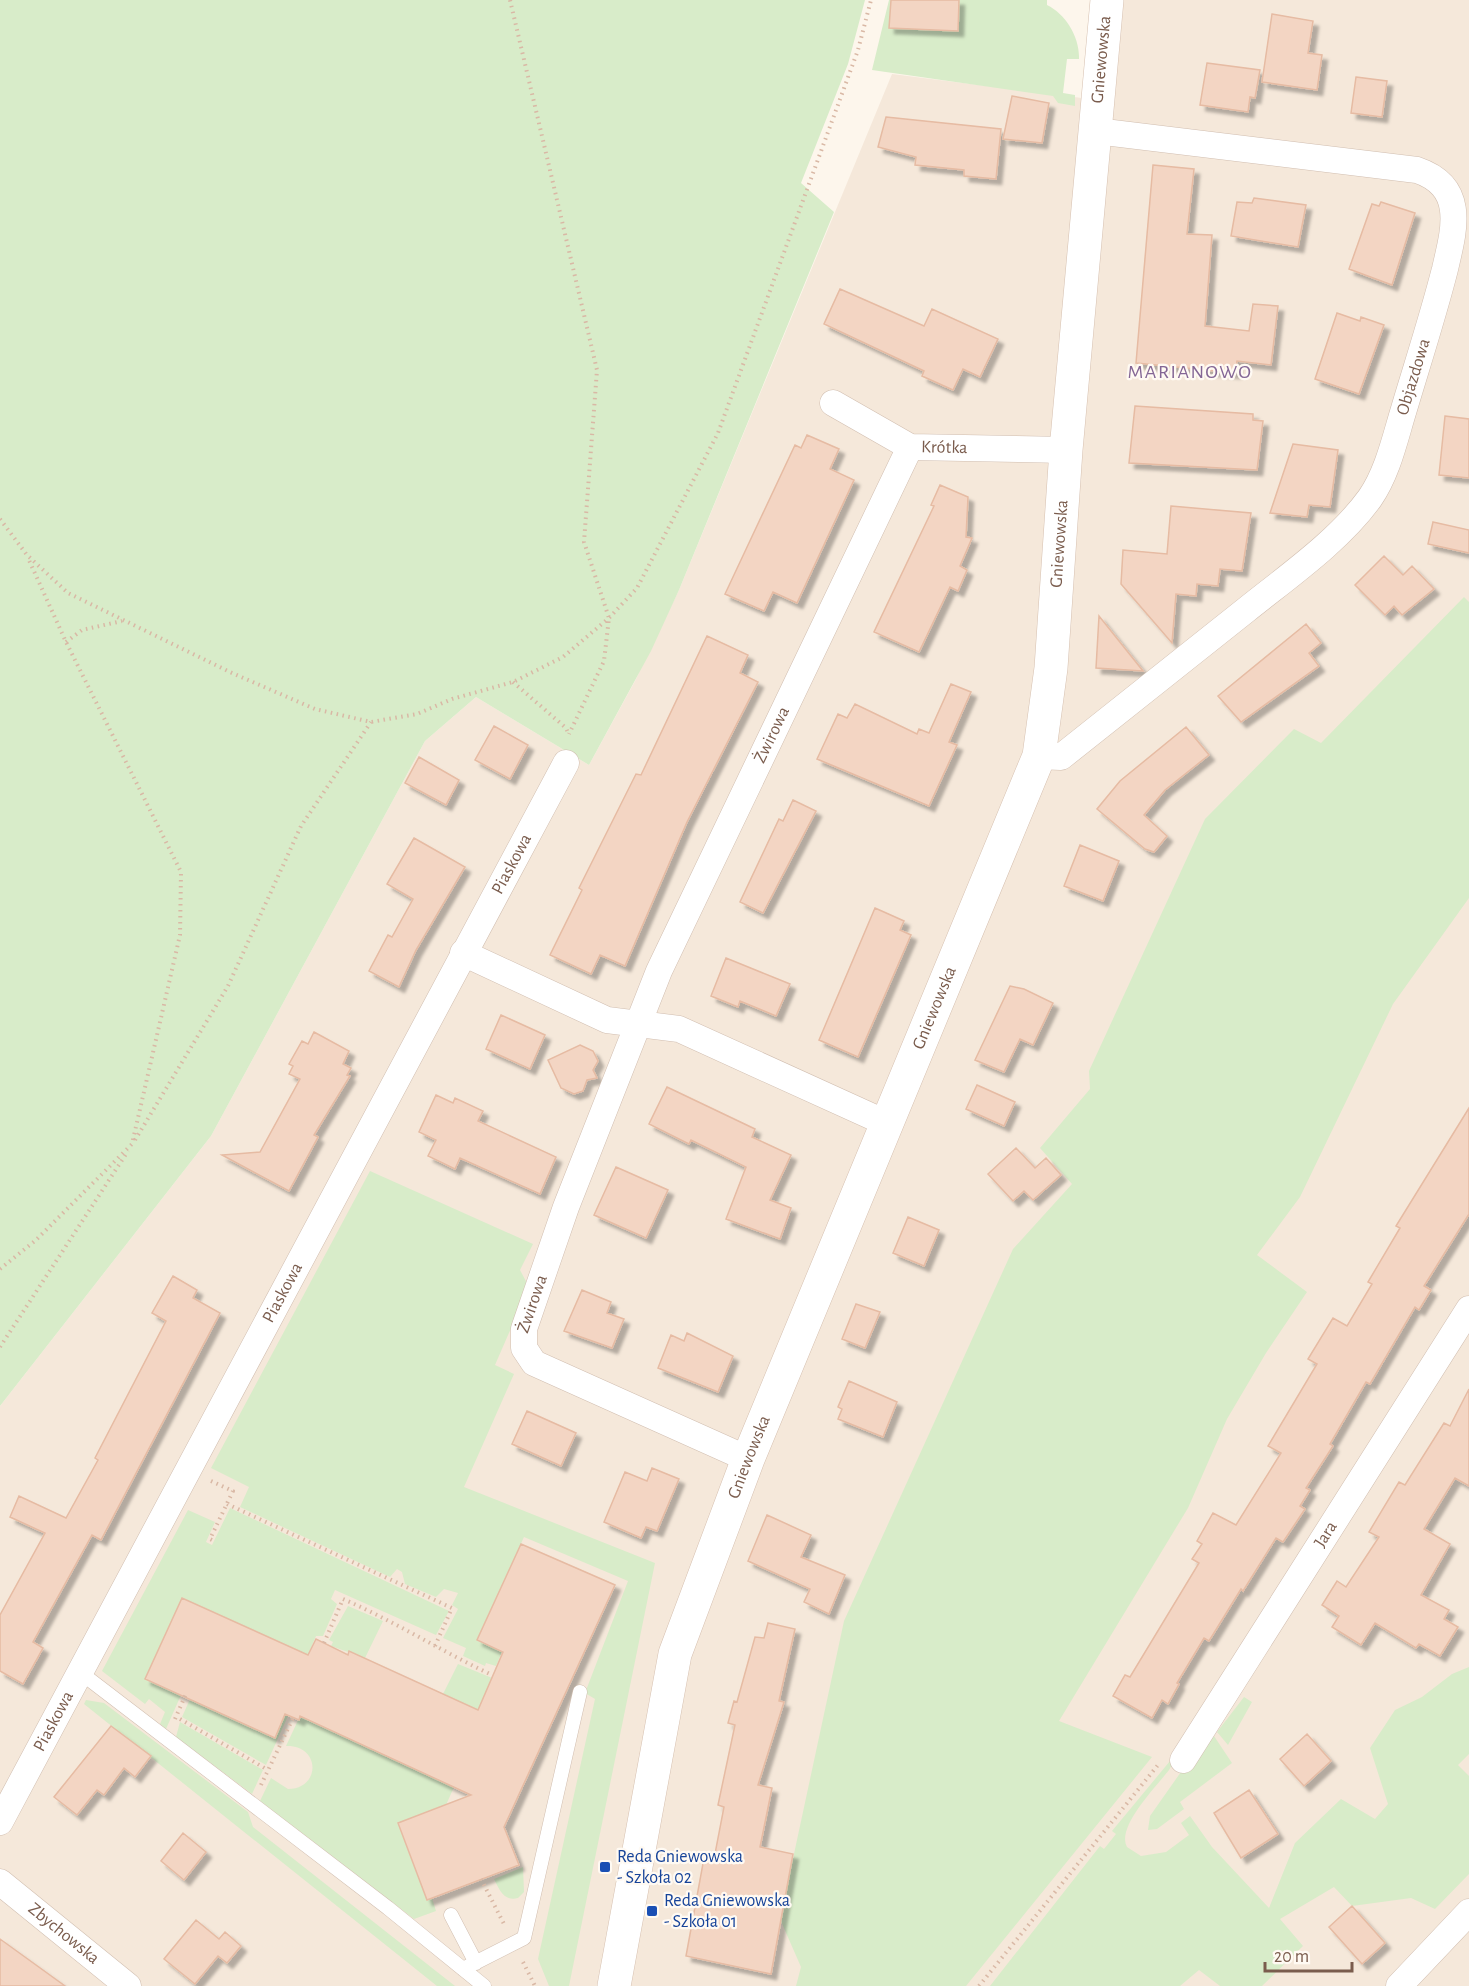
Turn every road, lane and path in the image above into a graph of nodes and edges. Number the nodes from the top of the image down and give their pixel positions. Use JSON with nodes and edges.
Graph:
{"nodes":[{"id":1,"x":510,"y":0,"type":"edge"},
{"id":2,"x":871,"y":0,"type":"edge"},
{"id":3,"x":1107,"y":0,"type":"edge"},
{"id":4,"x":1096,"y":131,"type":"junction"},
{"id":5,"x":833,"y":403,"type":"dead end"},
{"id":6,"x":910,"y":447,"type":"junction"},
{"id":7,"x":1066,"y":450,"type":"junction"},
{"id":8,"x":0,"y":519,"type":"edge"},
{"id":9,"x":27,"y":555,"type":"junction"},
{"id":10,"x":609,"y":618,"type":"junction"},
{"id":11,"x":123,"y":621,"type":"junction"},
{"id":12,"x":66,"y":642,"type":"junction"},
{"id":13,"x":513,"y":682,"type":"junction"},
{"id":14,"x":371,"y":722,"type":"junction"},
{"id":15,"x":569,"y":734,"type":"junction"},
{"id":16,"x":1039,"y":756,"type":"junction"},
{"id":17,"x":566,"y":763,"type":"joint"},
{"id":18,"x":463,"y":953,"type":"junction"},
{"id":19,"x":640,"y":1024,"type":"junction"},
{"id":20,"x":886,"y":1123,"type":"junction"},
{"id":21,"x":132,"y":1144,"type":"junction"},
{"id":22,"x":0,"y":1269,"type":"edge"},
{"id":23,"x":1469,"y":1309,"type":"edge"},
{"id":24,"x":0,"y":1347,"type":"edge"},
{"id":25,"x":748,"y":1459,"type":"junction"},
{"id":26,"x":189,"y":1470,"type":"junction"},
{"id":27,"x":226,"y":1504,"type":"junction"},
{"id":28,"x":214,"y":1541,"type":"dead end"},
{"id":29,"x":324,"y":1643,"type":"dead end"},
{"id":30,"x":435,"y":1646,"type":"junction"},
{"id":31,"x":81,"y":1673,"type":"junction"},
{"id":32,"x":492,"y":1675,"type":"dead end"},
{"id":33,"x":580,"y":1692,"type":"dead end"},
{"id":34,"x":176,"y":1717,"type":"dead end"},
{"id":35,"x":293,"y":1718,"type":"dead end"},
{"id":36,"x":1171,"y":1762,"type":"joint"},
{"id":37,"x":268,"y":1770,"type":"junction"},
{"id":38,"x":252,"y":1804,"type":"junction"},
{"id":39,"x":0,"y":1822,"type":"edge"},
{"id":40,"x":0,"y":1882,"type":"edge"},
{"id":41,"x":1469,"y":1912,"type":"edge"},
{"id":42,"x":451,"y":1915,"type":"dead end"},
{"id":43,"x":470,"y":1966,"type":"junction"},
{"id":44,"x":128,"y":1986,"type":"edge"},
{"id":45,"x":484,"y":1986,"type":"edge"},
{"id":46,"x":614,"y":1986,"type":"edge"},
{"id":47,"x":979,"y":1986,"type":"edge"},
{"id":48,"x":1399,"y":1986,"type":"edge"}],
"edges":[{"from":1,"to":10,"type":"path"},
{"from":2,"to":10,"type":"path"},
{"from":3,"to":4,"type":"street","name":"Gniewowska"},
{"from":4,"to":7,"type":"street","name":"Gniewowska"},
{"from":4,"to":16,"type":"street","name":"Objazdowa"},
{"from":5,"to":6,"type":"street","name":"Krótka"},
{"from":6,"to":7,"type":"street","name":"Krótka"},
{"from":6,"to":19,"type":"street","name":"Żwirowa"},
{"from":7,"to":16,"type":"street","name":"Gniewowska"},
{"from":8,"to":9,"type":"path"},
{"from":9,"to":11,"type":"path"},
{"from":9,"to":12,"type":"path"},
{"from":10,"to":13,"type":"path"},
{"from":10,"to":15,"type":"path"},
{"from":11,"to":12,"type":"path"},
{"from":11,"to":14,"type":"path"},
{"from":12,"to":21,"type":"path"},
{"from":13,"to":14,"type":"path"},
{"from":13,"to":15,"type":"path"},
{"from":14,"to":21,"type":"path"},
{"from":15,"to":17,"type":"path"},
{"from":16,"to":20,"type":"street","name":"Gniewowska"},
{"from":17,"to":18,"type":"street","name":"Piaskowa"},
{"from":18,"to":19,"type":"street"},
{"from":18,"to":26,"type":"street","name":"Piaskowa"},
{"from":19,"to":20,"type":"street"},
{"from":19,"to":25,"type":"street","name":"Żwirowa"},
{"from":20,"to":25,"type":"street","name":"Gniewowska"},
{"from":21,"to":22,"type":"path"},
{"from":21,"to":24,"type":"path"},
{"from":23,"to":36,"type":"street","name":"Jara"},
{"from":25,"to":46,"type":"street","name":"Gniewowska"},
{"from":26,"to":27,"type":"path"},
{"from":26,"to":31,"type":"street","name":"Piaskowa"},
{"from":27,"to":28,"type":"path"},
{"from":27,"to":30,"type":"path"},
{"from":29,"to":30,"type":"path"},
{"from":30,"to":32,"type":"path"},
{"from":31,"to":38,"type":"lane"},
{"from":31,"to":39,"type":"street","name":"Piaskowa"},
{"from":33,"to":43,"type":"lane"},
{"from":34,"to":37,"type":"path"},
{"from":35,"to":37,"type":"path"},
{"from":36,"to":47,"type":"path"},
{"from":37,"to":38,"type":"path"},
{"from":38,"to":43,"type":"lane"},
{"from":40,"to":44,"type":"street","name":"Zbychowska"},
{"from":41,"to":48,"type":"street"},
{"from":42,"to":43,"type":"lane"},
{"from":43,"to":45,"type":"lane"}]}
